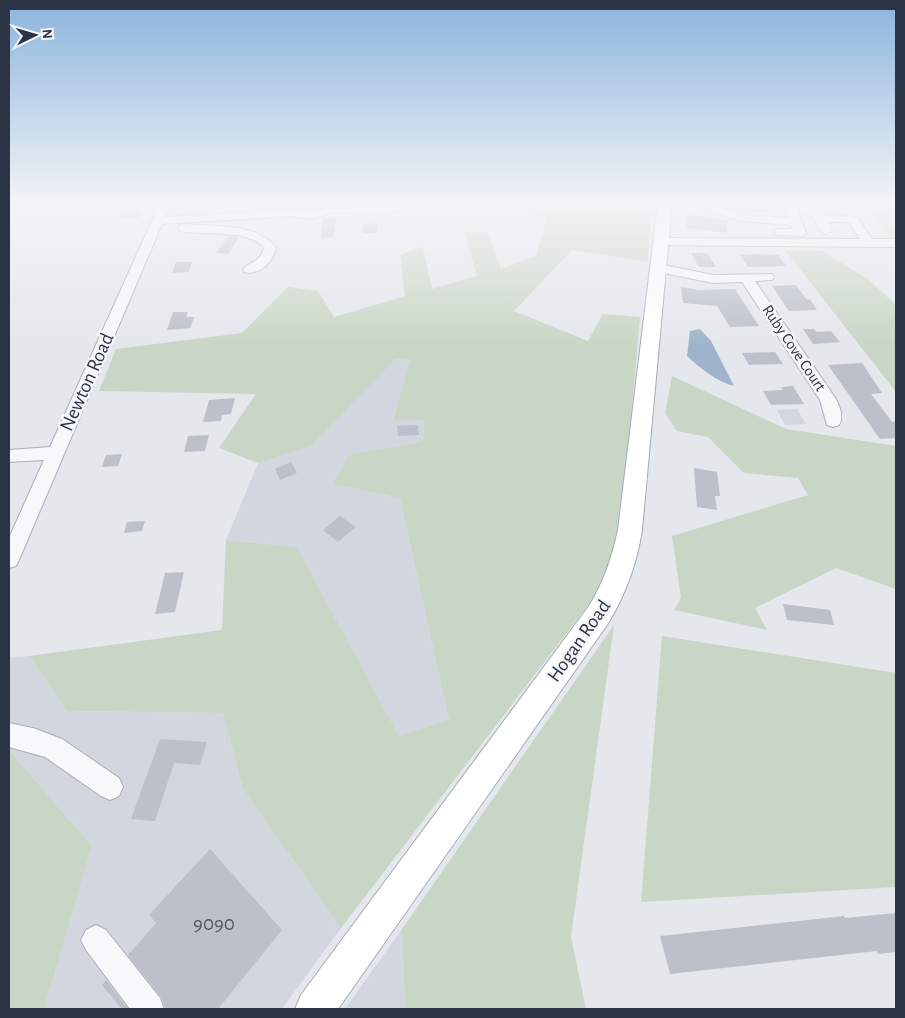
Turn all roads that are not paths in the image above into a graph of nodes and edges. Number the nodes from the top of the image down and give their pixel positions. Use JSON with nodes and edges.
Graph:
{"nodes":[{"id":1,"x":145,"y":251,"type":"edge"},
{"id":2,"x":270,"y":251,"type":"edge"},
{"id":3,"x":660,"y":251,"type":"edge"},
{"id":4,"x":658,"y":268,"type":"junction"},
{"id":5,"x":249,"y":269,"type":"dead end"},
{"id":6,"x":767,"y":276,"type":"dead end"},
{"id":7,"x":746,"y":278,"type":"junction"},
{"id":8,"x":833,"y":421,"type":"dead end"},
{"id":9,"x":56,"y":454,"type":"junction"},
{"id":10,"x":9,"y":456,"type":"edge"},
{"id":11,"x":9,"y":560,"type":"edge"},
{"id":12,"x":9,"y":735,"type":"edge"},
{"id":13,"x":110,"y":787,"type":"dead end"},
{"id":14,"x":96,"y":940,"type":"dead end"},
{"id":15,"x":149,"y":1009,"type":"edge"},
{"id":16,"x":315,"y":1009,"type":"edge"}],
"edges":[{"from":1,"to":9,"type":"street","name":"Newton Road"},
{"from":2,"to":5,"type":"street"},
{"from":3,"to":4,"type":"main road","name":"Hogan Road"},
{"from":4,"to":7,"type":"street"},
{"from":4,"to":16,"type":"main road","name":"Hogan Road"},
{"from":6,"to":7,"type":"street"},
{"from":7,"to":8,"type":"street","name":"Ruby Cove Court"},
{"from":9,"to":10,"type":"street"},
{"from":9,"to":11,"type":"street","name":"Newton Road"},
{"from":12,"to":13,"type":"street"},
{"from":14,"to":15,"type":"street"}]}
